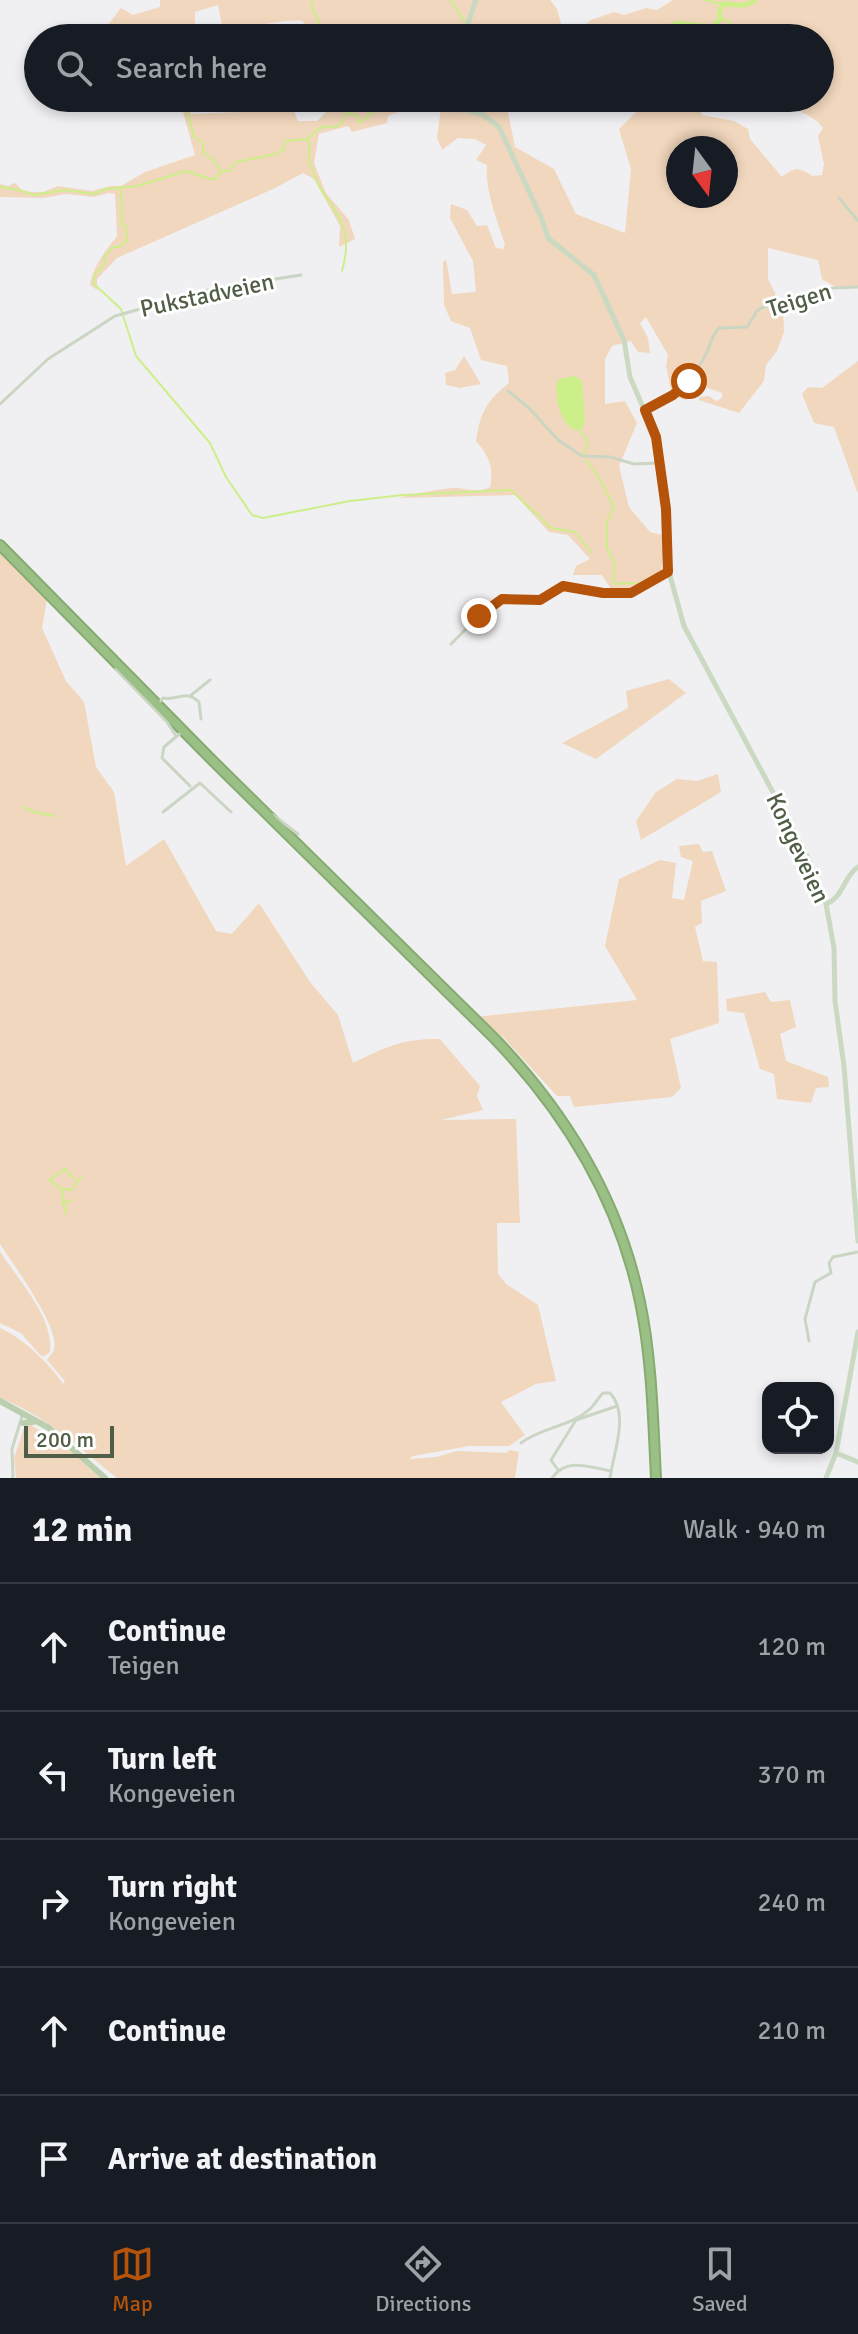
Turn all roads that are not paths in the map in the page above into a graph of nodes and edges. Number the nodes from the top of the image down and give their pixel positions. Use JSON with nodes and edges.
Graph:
{"nodes":[{"id":1,"x":476,"y":0,"type":"edge"},
{"id":2,"x":468,"y":24,"type":"edge"},
{"id":3,"x":474,"y":112,"type":"edge"},
{"id":4,"x":839,"y":198,"type":"dead end"},
{"id":5,"x":858,"y":221,"type":"edge"},
{"id":6,"x":301,"y":275,"type":"dead end"},
{"id":7,"x":858,"y":287,"type":"edge"},
{"id":8,"x":508,"y":391,"type":"dead end"},
{"id":9,"x":0,"y":404,"type":"edge"},
{"id":10,"x":645,"y":410,"type":"junction"},
{"id":11,"x":659,"y":463,"type":"junction"},
{"id":12,"x":0,"y":545,"type":"edge"},
{"id":13,"x":668,"y":572,"type":"junction"},
{"id":14,"x":451,"y":644,"type":"dead end"},
{"id":15,"x":116,"y":669,"type":"dead end"},
{"id":16,"x":210,"y":680,"type":"dead end"},
{"id":17,"x":156,"y":694,"type":"dead end"},
{"id":18,"x":190,"y":696,"type":"junction"},
{"id":19,"x":160,"y":702,"type":"junction"},
{"id":20,"x":201,"y":719,"type":"dead end"},
{"id":21,"x":180,"y":733,"type":"junction"},
{"id":22,"x":191,"y":788,"type":"junction"},
{"id":23,"x":163,"y":812,"type":"dead end"},
{"id":24,"x":231,"y":812,"type":"dead end"},
{"id":25,"x":302,"y":830,"type":"dead end"},
{"id":26,"x":295,"y":836,"type":"junction"},
{"id":27,"x":858,"y":867,"type":"edge"},
{"id":28,"x":826,"y":904,"type":"junction"},
{"id":29,"x":858,"y":1241,"type":"edge"},
{"id":30,"x":858,"y":1252,"type":"edge"},
{"id":31,"x":858,"y":1332,"type":"edge"},
{"id":32,"x":809,"y":1341,"type":"dead end"},
{"id":33,"x":856,"y":1356,"type":"edge"},
{"id":34,"x":0,"y":1403,"type":"edge"},
{"id":35,"x":617,"y":1406,"type":"junction"},
{"id":36,"x":23,"y":1419,"type":"junction"},
{"id":37,"x":521,"y":1443,"type":"dead end"},
{"id":38,"x":77,"y":1451,"type":"junction"},
{"id":39,"x":836,"y":1453,"type":"junction"},
{"id":40,"x":858,"y":1462,"type":"edge"},
{"id":41,"x":558,"y":1470,"type":"junction"},
{"id":42,"x":611,"y":1471,"type":"junction"},
{"id":43,"x":13,"y":1478,"type":"edge"},
{"id":44,"x":105,"y":1478,"type":"edge"},
{"id":45,"x":552,"y":1478,"type":"edge"},
{"id":46,"x":610,"y":1478,"type":"edge"},
{"id":47,"x":656,"y":1478,"type":"edge"},
{"id":48,"x":826,"y":1478,"type":"edge"}],
"edges":[{"from":1,"to":2,"type":"main road"},
{"from":3,"to":10,"type":"main road","name":"Kongeveien"},
{"from":4,"to":5,"type":"street"},
{"from":6,"to":9,"type":"street","name":"Pukstadveien"},
{"from":7,"to":10,"type":"street","name":"Teigen"},
{"from":8,"to":11,"type":"street"},
{"from":10,"to":11,"type":"main road","name":"Kongeveien"},
{"from":11,"to":13,"type":"main road","name":"Kongeveien"},
{"from":12,"to":19,"type":"highway"},
{"from":13,"to":14,"type":"street"},
{"from":13,"to":28,"type":"main road","name":"Kongeveien"},
{"from":15,"to":21,"type":"street"},
{"from":16,"to":18,"type":"street"},
{"from":17,"to":19,"type":"street"},
{"from":18,"to":19,"type":"street"},
{"from":18,"to":20,"type":"street"},
{"from":19,"to":21,"type":"highway"},
{"from":21,"to":22,"type":"street"},
{"from":21,"to":26,"type":"highway"},
{"from":22,"to":23,"type":"street"},
{"from":22,"to":24,"type":"street"},
{"from":25,"to":26,"type":"street"},
{"from":26,"to":47,"type":"highway"},
{"from":27,"to":28,"type":"main road"},
{"from":28,"to":29,"type":"main road","name":"Kongeveien"},
{"from":30,"to":32,"type":"street"},
{"from":31,"to":33,"type":"main road"},
{"from":33,"to":39,"type":"main road"},
{"from":34,"to":36,"type":"main road"},
{"from":35,"to":37,"type":"street"},
{"from":35,"to":41,"type":"street"},
{"from":35,"to":42,"type":"street"},
{"from":36,"to":38,"type":"main road"},
{"from":36,"to":38,"type":"main road"},
{"from":36,"to":43,"type":"street"},
{"from":38,"to":44,"type":"main road"},
{"from":39,"to":40,"type":"main road"},
{"from":39,"to":48,"type":"main road"},
{"from":41,"to":42,"type":"street"},
{"from":41,"to":45,"type":"street"},
{"from":42,"to":46,"type":"street"}]}
